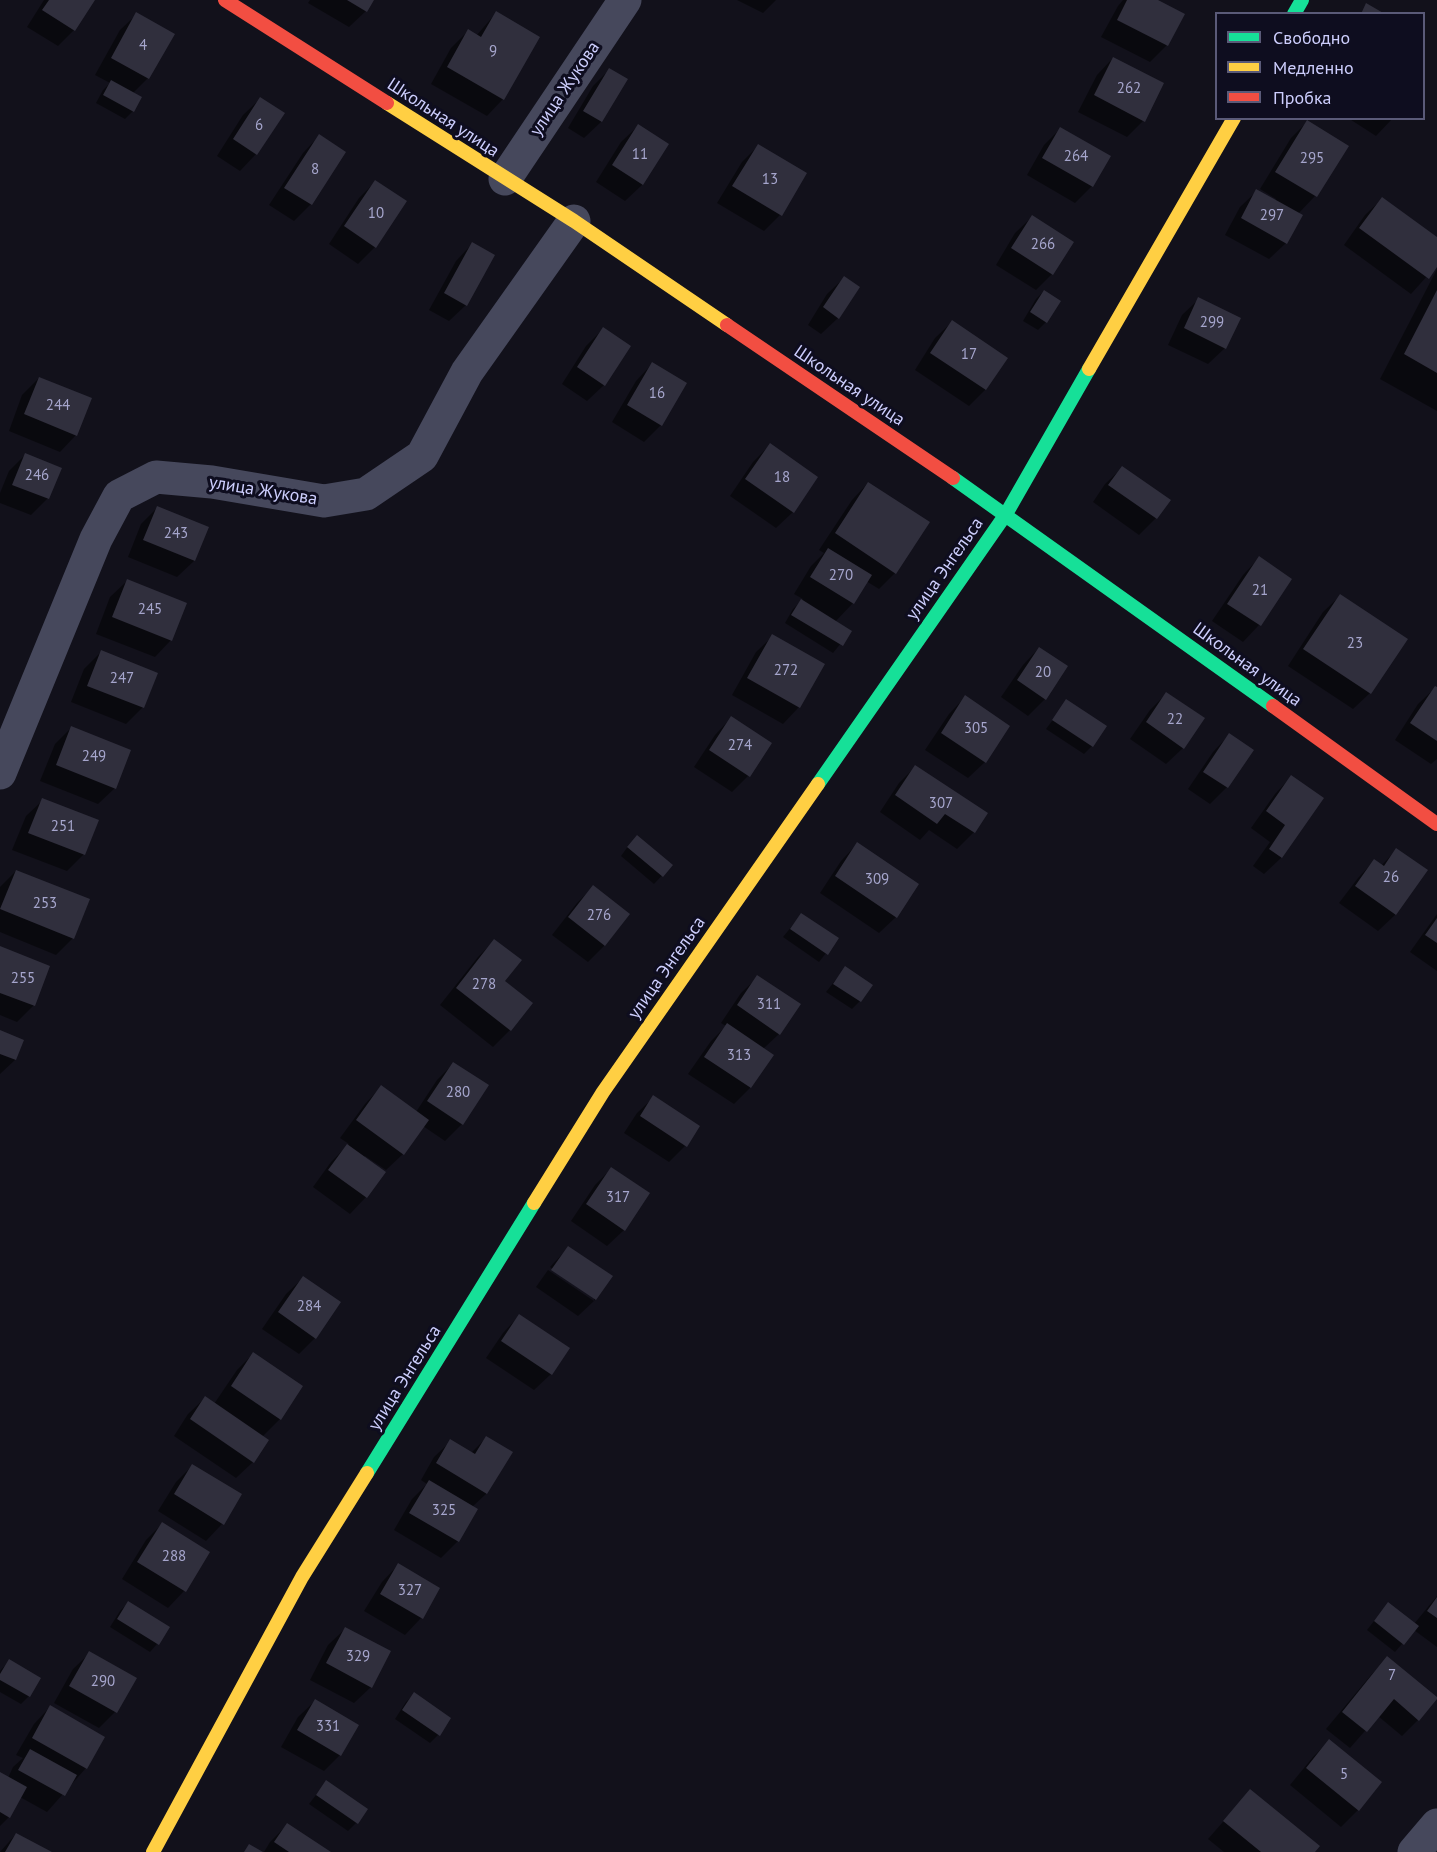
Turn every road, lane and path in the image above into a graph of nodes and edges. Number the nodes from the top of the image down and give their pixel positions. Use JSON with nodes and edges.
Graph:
{"nodes":[{"id":1,"x":225,"y":0,"type":"edge"},
{"id":2,"x":625,"y":0,"type":"edge"},
{"id":3,"x":1233,"y":120,"type":"edge"},
{"id":4,"x":505,"y":179,"type":"junction"},
{"id":5,"x":574,"y":221,"type":"junction"},
{"id":6,"x":1006,"y":514,"type":"junction"},
{"id":7,"x":0,"y":773,"type":"edge"},
{"id":8,"x":1437,"y":824,"type":"edge"},
{"id":9,"x":1437,"y":1825,"type":"edge"},
{"id":10,"x":153,"y":1852,"type":"edge"},
{"id":11,"x":1414,"y":1852,"type":"edge"}],
"edges":[{"from":1,"to":4,"type":"street","name":"Школьная улица"},
{"from":2,"to":4,"type":"street","name":"улица Жукова"},
{"from":3,"to":6,"type":"street","name":"улица Энгельса"},
{"from":4,"to":5,"type":"street","name":"Школьная улица"},
{"from":5,"to":6,"type":"street","name":"Школьная улица"},
{"from":5,"to":7,"type":"street","name":"улица Жукова"},
{"from":6,"to":8,"type":"street","name":"Школьная улица"},
{"from":6,"to":10,"type":"street","name":"улица Энгельса"},
{"from":9,"to":11,"type":"street"}]}
